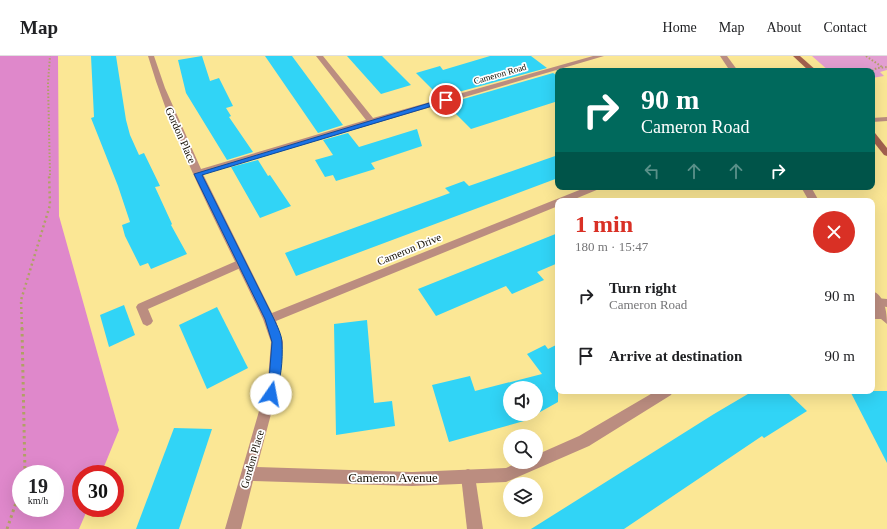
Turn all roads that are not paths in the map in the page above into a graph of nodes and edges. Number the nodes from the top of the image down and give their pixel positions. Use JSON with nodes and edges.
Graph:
{"nodes":[{"id":1,"x":151,"y":56,"type":"edge"},
{"id":2,"x":319,"y":56,"type":"edge"},
{"id":3,"x":601,"y":56,"type":"edge"},
{"id":4,"x":723,"y":56,"type":"edge"},
{"id":5,"x":796,"y":56,"type":"edge"},
{"id":6,"x":559,"y":68,"type":"edge"},
{"id":7,"x":732,"y":68,"type":"edge"},
{"id":8,"x":810,"y":68,"type":"edge"},
{"id":9,"x":555,"y":69,"type":"edge"},
{"id":10,"x":887,"y":119,"type":"edge"},
{"id":11,"x":875,"y":120,"type":"edge"},
{"id":12,"x":371,"y":121,"type":"junction"},
{"id":13,"x":875,"y":138,"type":"edge"},
{"id":14,"x":887,"y":152,"type":"edge"},
{"id":15,"x":198,"y":174,"type":"junction"},
{"id":16,"x":588,"y":190,"type":"edge"},
{"id":17,"x":568,"y":198,"type":"edge"},
{"id":18,"x":555,"y":203,"type":"edge"},
{"id":19,"x":241,"y":263,"type":"junction"},
{"id":20,"x":878,"y":300,"type":"edge"},
{"id":21,"x":875,"y":315,"type":"edge"},
{"id":22,"x":886,"y":317,"type":"edge"},
{"id":23,"x":269,"y":319,"type":"junction"},
{"id":24,"x":147,"y":321,"type":"dead end"},
{"id":25,"x":662,"y":394,"type":"edge"},
{"id":26,"x":543,"y":459,"type":"edge"},
{"id":27,"x":520,"y":469,"type":"edge"},
{"id":28,"x":248,"y":474,"type":"junction"},
{"id":29,"x":468,"y":476,"type":"junction"},
{"id":30,"x":233,"y":529,"type":"edge"},
{"id":31,"x":475,"y":529,"type":"edge"}],
"edges":[{"from":1,"to":15,"type":"street","name":"Gordon Place"},
{"from":2,"to":12,"type":"street"},
{"from":3,"to":6,"type":"street","name":"Cameron Road"},
{"from":4,"to":7,"type":"street"},
{"from":5,"to":8,"type":"main road"},
{"from":9,"to":12,"type":"street","name":"Cameron Road"},
{"from":10,"to":11,"type":"street"},
{"from":12,"to":15,"type":"street","name":"Cameron Road"},
{"from":13,"to":14,"type":"main road"},
{"from":15,"to":19,"type":"street","name":"Gordon Place"},
{"from":16,"to":17,"type":"street"},
{"from":18,"to":23,"type":"street","name":"Cameron Drive"},
{"from":19,"to":23,"type":"street","name":"Gordon Place"},
{"from":19,"to":24,"type":"street"},
{"from":20,"to":22,"type":"street"},
{"from":21,"to":22,"type":"street"},
{"from":23,"to":28,"type":"street","name":"Gordon Place"},
{"from":25,"to":26,"type":"street","name":"Cameron Avenue"},
{"from":27,"to":29,"type":"street","name":"Cameron Avenue"},
{"from":28,"to":29,"type":"street","name":"Cameron Avenue"},
{"from":28,"to":30,"type":"street","name":"Gordon Place"},
{"from":29,"to":31,"type":"street"}]}
